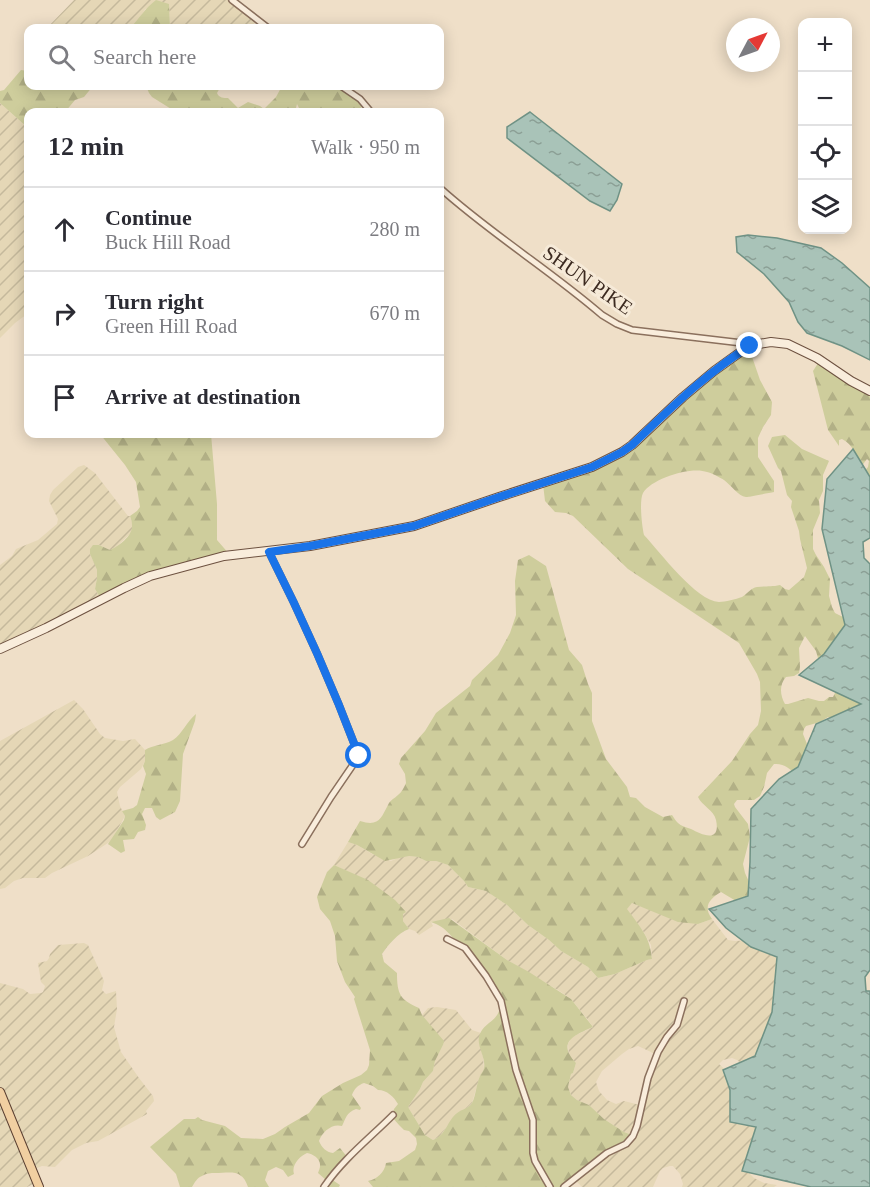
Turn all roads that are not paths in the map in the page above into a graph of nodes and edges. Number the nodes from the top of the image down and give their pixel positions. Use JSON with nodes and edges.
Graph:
{"nodes":[{"id":1,"x":232,"y":0,"type":"edge"},
{"id":2,"x":263,"y":24,"type":"edge"},
{"id":3,"x":347,"y":90,"type":"edge"},
{"id":4,"x":368,"y":108,"type":"edge"},
{"id":5,"x":444,"y":191,"type":"edge"},
{"id":6,"x":750,"y":346,"type":"junction"},
{"id":7,"x":870,"y":390,"type":"edge"},
{"id":8,"x":269,"y":552,"type":"junction"},
{"id":9,"x":0,"y":650,"type":"edge"},
{"id":10,"x":302,"y":843,"type":"dead end"},
{"id":11,"x":447,"y":939,"type":"dead end"},
{"id":12,"x":684,"y":1001,"type":"dead end"},
{"id":13,"x":0,"y":1092,"type":"edge"},
{"id":14,"x":393,"y":1115,"type":"dead end"},
{"id":15,"x":39,"y":1187,"type":"edge"},
{"id":16,"x":324,"y":1187,"type":"edge"},
{"id":17,"x":550,"y":1187,"type":"edge"},
{"id":18,"x":564,"y":1187,"type":"edge"}],
"edges":[{"from":1,"to":2,"type":"street"},
{"from":3,"to":4,"type":"street"},
{"from":5,"to":6,"type":"street","name":"SHUN PIKE"},
{"from":6,"to":7,"type":"main road","name":"SHUN PIKE"},
{"from":6,"to":8,"type":"main road"},
{"from":8,"to":9,"type":"main road"},
{"from":8,"to":10,"type":"street"},
{"from":11,"to":17,"type":"street"},
{"from":12,"to":18,"type":"street"},
{"from":13,"to":15,"type":"main road"},
{"from":14,"to":16,"type":"street"}]}
